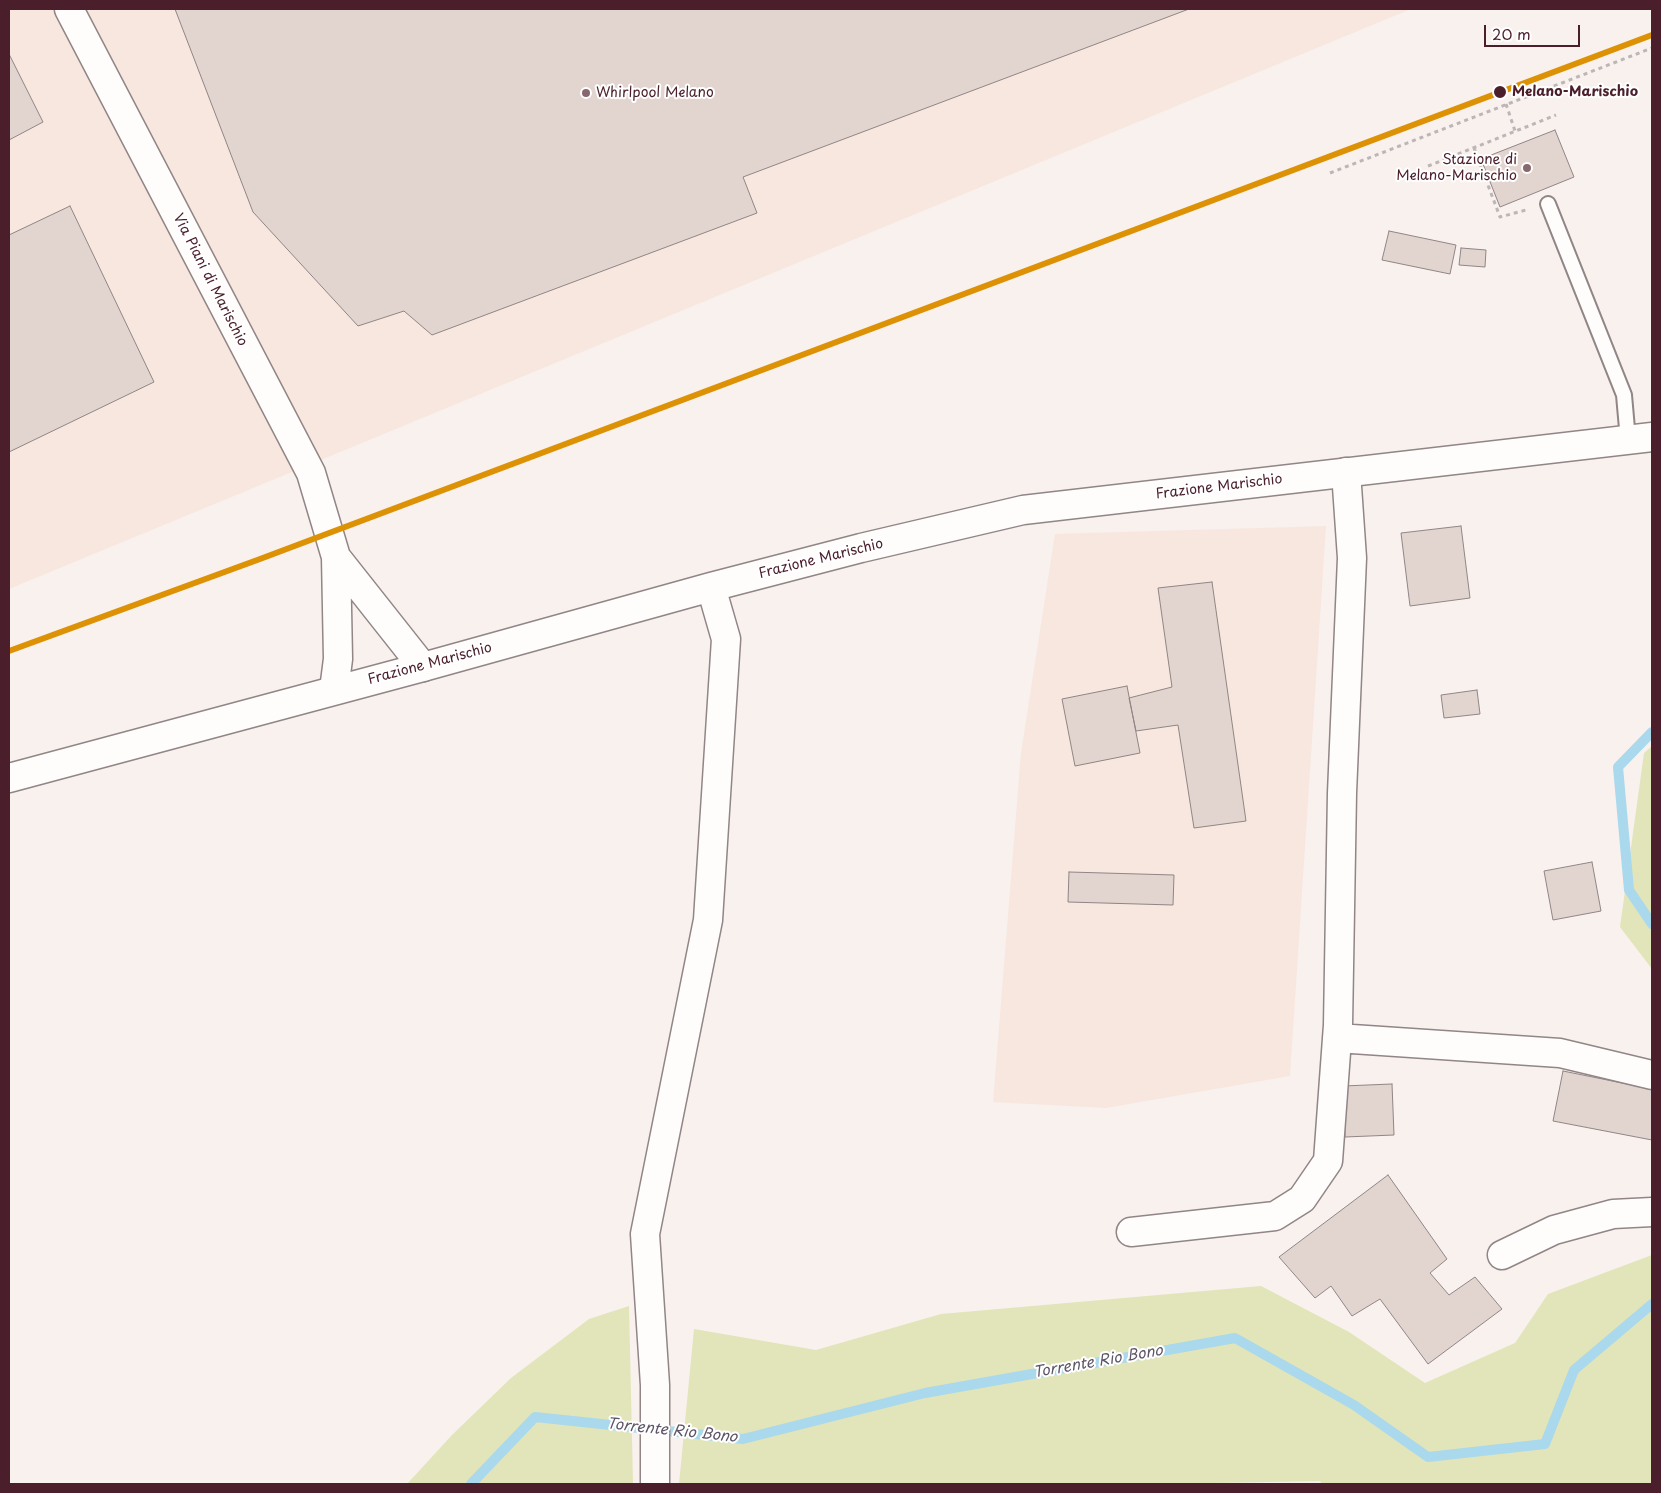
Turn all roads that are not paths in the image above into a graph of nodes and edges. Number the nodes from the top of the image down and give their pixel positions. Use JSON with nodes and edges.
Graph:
{"nodes":[{"id":1,"x":69,"y":9,"type":"edge"},
{"id":2,"x":1548,"y":204,"type":"road end"},
{"id":3,"x":1640,"y":438,"type":"edge"},
{"id":4,"x":1346,"y":472,"type":"junction"},
{"id":5,"x":336,"y":557,"type":"junction"},
{"id":6,"x":711,"y":587,"type":"junction"},
{"id":7,"x":423,"y":667,"type":"junction"},
{"id":8,"x":334,"y":690,"type":"junction"},
{"id":9,"x":9,"y":778,"type":"edge"},
{"id":10,"x":1337,"y":1038,"type":"junction"},
{"id":11,"x":1652,"y":1075,"type":"edge"},
{"id":12,"x":1652,"y":1212,"type":"edge"},
{"id":13,"x":1132,"y":1232,"type":"dead end"},
{"id":14,"x":1502,"y":1255,"type":"dead end"},
{"id":15,"x":655,"y":1484,"type":"edge"}],
"edges":[{"from":1,"to":5,"type":"street","name":"Via Piani di Marischio"},
{"from":2,"to":3,"type":"lane"},
{"from":3,"to":4,"type":"street","name":"Frazione Marischio"},
{"from":4,"to":6,"type":"street","name":"Frazione Marischio"},
{"from":4,"to":10,"type":"street"},
{"from":5,"to":7,"type":"street"},
{"from":5,"to":8,"type":"street"},
{"from":6,"to":7,"type":"street","name":"Frazione Marischio"},
{"from":6,"to":15,"type":"street"},
{"from":7,"to":8,"type":"street","name":"Frazione Marischio"},
{"from":8,"to":9,"type":"street","name":"Frazione Marischio"},
{"from":10,"to":11,"type":"street"},
{"from":10,"to":13,"type":"street"},
{"from":12,"to":14,"type":"street"}]}
